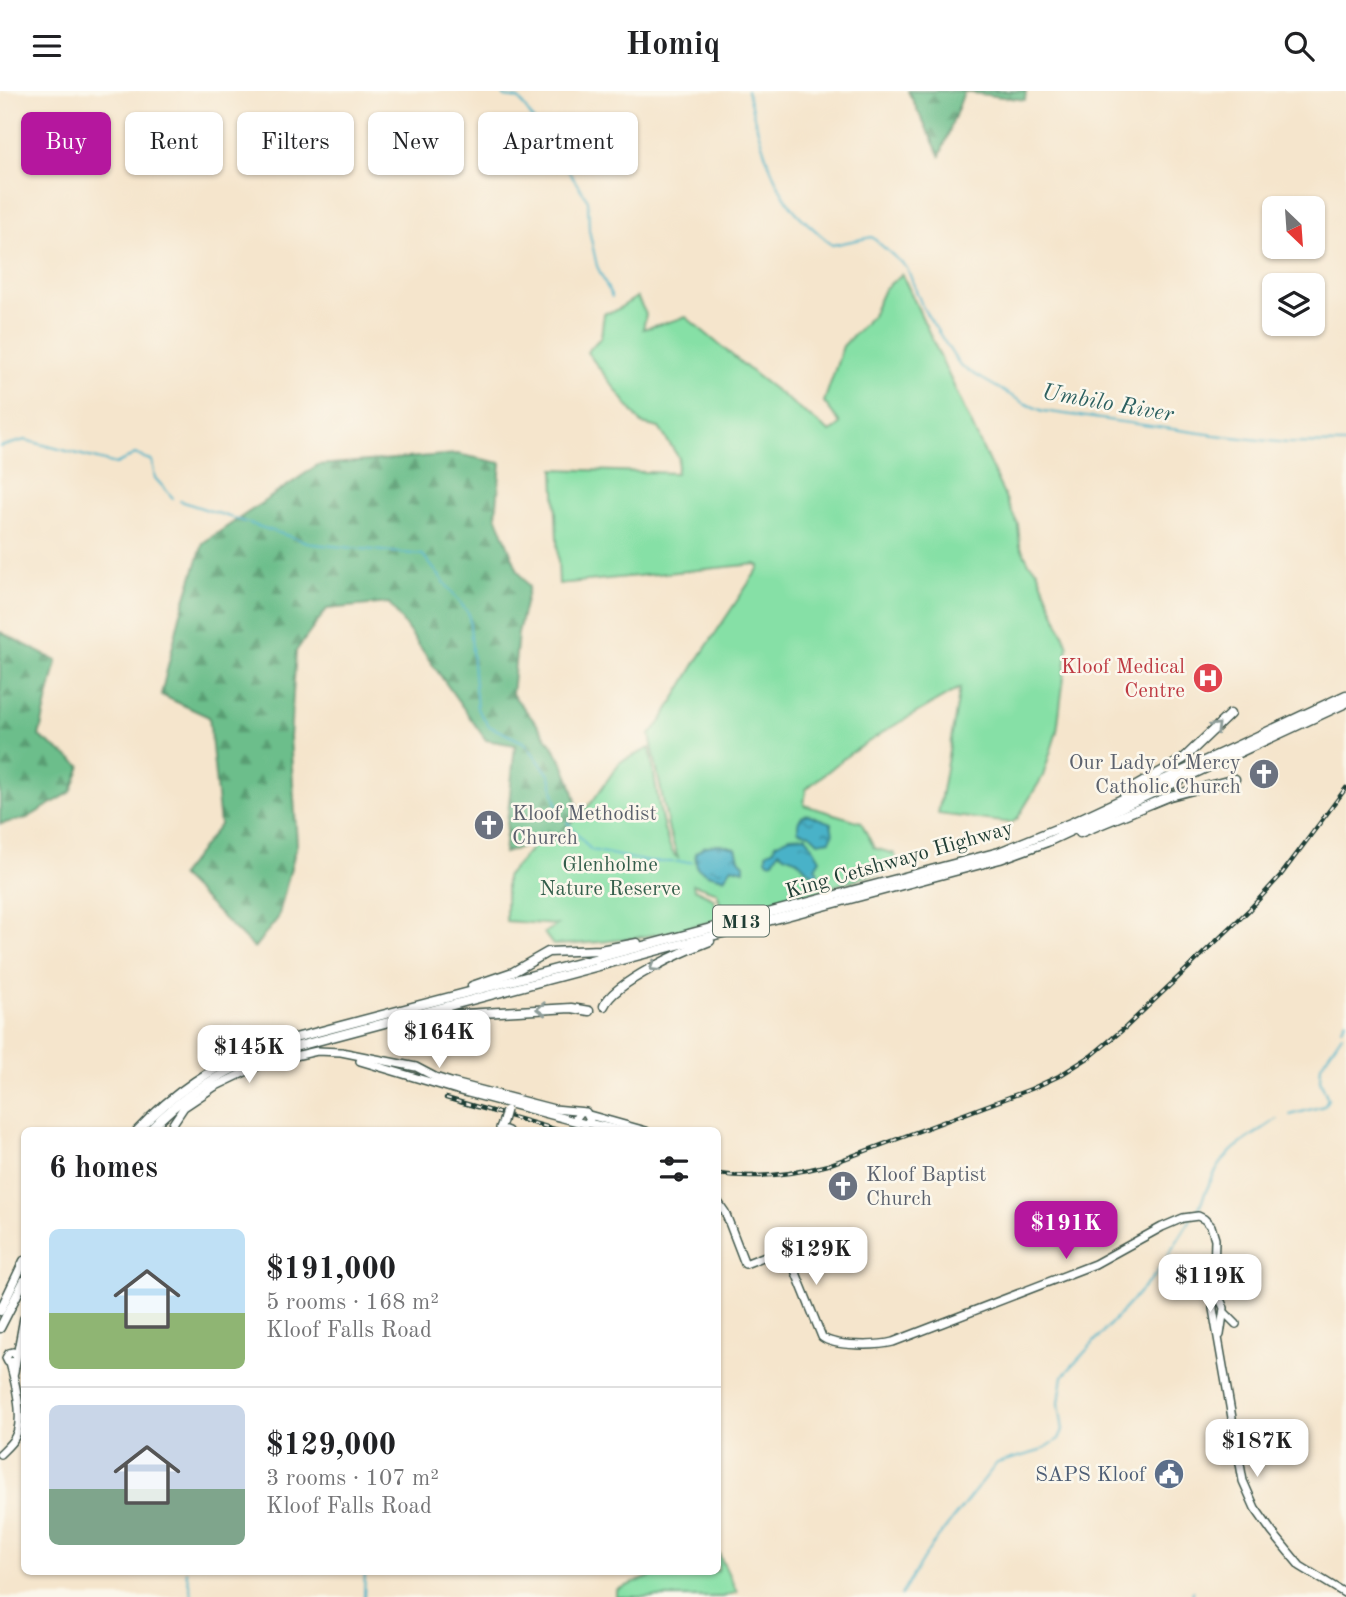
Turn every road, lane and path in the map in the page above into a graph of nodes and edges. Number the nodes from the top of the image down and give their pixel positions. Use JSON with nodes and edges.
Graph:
{"nodes":[{"id":1,"x":1346,"y":695,"type":"edge"},
{"id":2,"x":1346,"y":703,"type":"edge"},
{"id":3,"x":1230,"y":714,"type":"dead end"},
{"id":4,"x":1235,"y":779,"type":"dead end"},
{"id":5,"x":1101,"y":809,"type":"junction"},
{"id":6,"x":1031,"y":849,"type":"junction"},
{"id":7,"x":763,"y":923,"type":"junction"},
{"id":8,"x":684,"y":936,"type":"junction"},
{"id":9,"x":541,"y":948,"type":"dead end"},
{"id":10,"x":535,"y":960,"type":"junction"},
{"id":11,"x":432,"y":1001,"type":"junction"},
{"id":12,"x":604,"y":1006,"type":"dead end"},
{"id":13,"x":589,"y":1011,"type":"dead end"},
{"id":14,"x":404,"y":1018,"type":"junction"},
{"id":15,"x":337,"y":1053,"type":"junction"},
{"id":16,"x":398,"y":1062,"type":"junction"},
{"id":17,"x":413,"y":1066,"type":"junction"},
{"id":18,"x":401,"y":1073,"type":"junction"},
{"id":19,"x":412,"y":1077,"type":"junction"},
{"id":20,"x":501,"y":1102,"type":"junction"},
{"id":21,"x":515,"y":1106,"type":"junction"},
{"id":22,"x":506,"y":1110,"type":"junction"},
{"id":23,"x":580,"y":1113,"type":"junction"},
{"id":24,"x":588,"y":1119,"type":"junction"},
{"id":25,"x":578,"y":1122,"type":"junction"},
{"id":26,"x":141,"y":1127,"type":"edge"},
{"id":27,"x":153,"y":1127,"type":"edge"},
{"id":28,"x":171,"y":1127,"type":"edge"},
{"id":29,"x":500,"y":1127,"type":"edge"},
{"id":30,"x":611,"y":1127,"type":"edge"},
{"id":31,"x":627,"y":1127,"type":"edge"},
{"id":32,"x":721,"y":1206,"type":"edge"},
{"id":33,"x":739,"y":1247,"type":"junction"},
{"id":34,"x":755,"y":1260,"type":"junction"},
{"id":35,"x":21,"y":1267,"type":"edge"},
{"id":36,"x":1214,"y":1286,"type":"junction"},
{"id":37,"x":21,"y":1287,"type":"edge"},
{"id":38,"x":21,"y":1296,"type":"edge"},
{"id":39,"x":0,"y":1311,"type":"edge"},
{"id":40,"x":1224,"y":1311,"type":"junction"},
{"id":41,"x":1236,"y":1324,"type":"dead end"},
{"id":42,"x":0,"y":1328,"type":"edge"},
{"id":43,"x":21,"y":1332,"type":"edge"},
{"id":44,"x":0,"y":1334,"type":"edge"},
{"id":45,"x":1219,"y":1340,"type":"junction"},
{"id":46,"x":4,"y":1445,"type":"edge"},
{"id":47,"x":0,"y":1454,"type":"edge"},
{"id":48,"x":1346,"y":1594,"type":"edge"}],
"edges":[{"from":1,"to":5,"type":"highway","name":"King Cetshwayo Highway","number":"M13"},
{"from":2,"to":6,"type":"highway","name":"King Cetshwayo Highway","number":"M13"},
{"from":5,"to":3,"type":"highway","one_way":true},
{"from":4,"to":6,"type":"highway"},
{"from":5,"to":8,"type":"highway","name":"King Cetshwayo Highway","number":"M13"},
{"from":6,"to":7,"type":"highway","name":"King Cetshwayo Highway","number":"M13"},
{"from":7,"to":12,"type":"highway","one_way":true},
{"from":7,"to":14,"type":"highway","name":"King Cetshwayo Highway","number":"M13"},
{"from":8,"to":10,"type":"highway"},
{"from":8,"to":11,"type":"highway","name":"King Cetshwayo Highway","number":"M13"},
{"from":9,"to":10,"type":"highway"},
{"from":10,"to":11,"type":"highway"},
{"from":11,"to":26,"type":"highway","name":"King Cetshwayo Highway","number":"M13"},
{"from":13,"to":14,"type":"highway","one_way":true},
{"from":14,"to":27,"type":"highway","name":"King Cetshwayo Highway","number":"M13"},
{"from":15,"to":16,"type":"main road"},
{"from":15,"to":18,"type":"main road"},
{"from":15,"to":28,"type":"main road"},
{"from":16,"to":17,"type":"main road"},
{"from":16,"to":18,"type":"main road"},
{"from":17,"to":19,"type":"main road"},
{"from":17,"to":23,"type":"main road"},
{"from":18,"to":19,"type":"main road"},
{"from":19,"to":20,"type":"main road"},
{"from":20,"to":21,"type":"main road"},
{"from":20,"to":22,"type":"main road","bridge":true},
{"from":21,"to":22,"type":"main road","bridge":true},
{"from":21,"to":25,"type":"main road"},
{"from":22,"to":29,"type":"main road","bridge":true},
{"from":23,"to":24,"type":"main road"},
{"from":23,"to":25,"type":"main road"},
{"from":24,"to":25,"type":"main road"},
{"from":24,"to":30,"type":"main road"},
{"from":24,"to":31,"type":"main road"},
{"from":32,"to":33,"type":"main road"},
{"from":33,"to":34,"type":"main road"},
{"from":33,"to":34,"type":"main road"},
{"from":34,"to":36,"type":"main road"},
{"from":35,"to":39,"type":"highway"},
{"from":36,"to":40,"type":"main road"},
{"from":36,"to":45,"type":"main road"},
{"from":37,"to":42,"type":"highway"},
{"from":38,"to":44,"type":"highway"},
{"from":40,"to":41,"type":"main road"},
{"from":40,"to":45,"type":"main road"},
{"from":43,"to":46,"type":"main road"},
{"from":45,"to":48,"type":"main road"},
{"from":46,"to":47,"type":"main road"}]}
